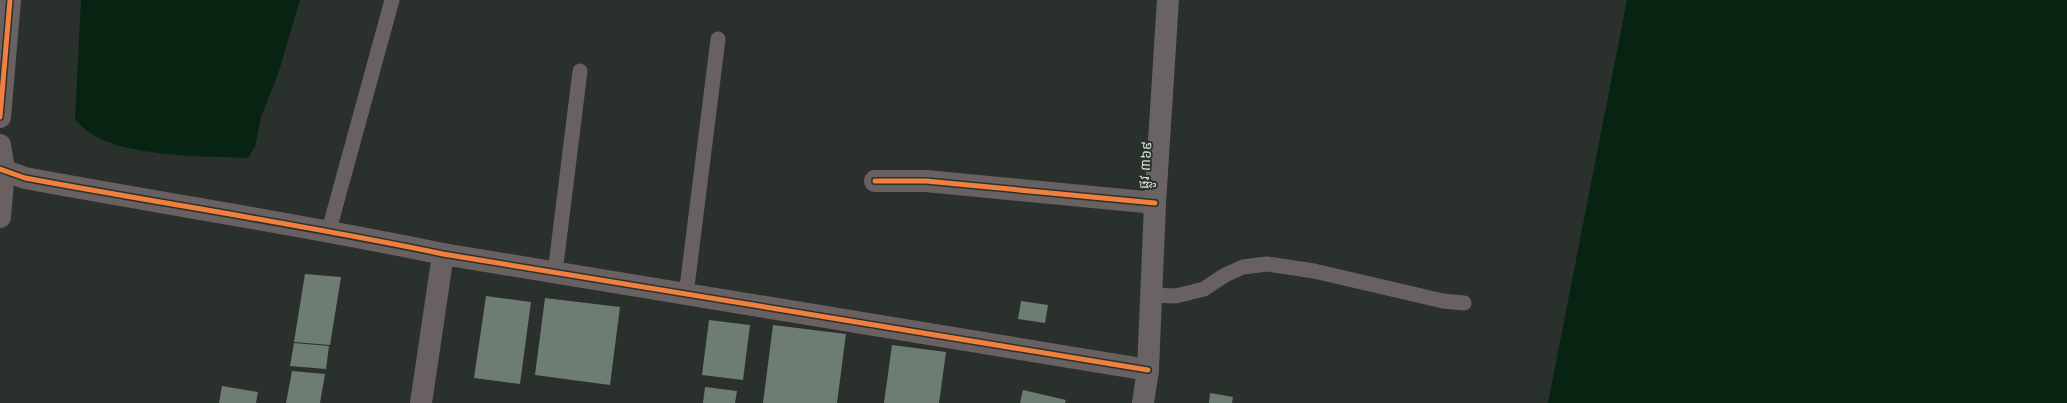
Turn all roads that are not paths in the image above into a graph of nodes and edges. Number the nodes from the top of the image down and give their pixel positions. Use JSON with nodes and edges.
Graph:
{"nodes":[{"id":1,"x":10,"y":0,"type":"edge"},
{"id":2,"x":392,"y":0,"type":"edge"},
{"id":3,"x":1168,"y":0,"type":"edge"},
{"id":4,"x":718,"y":39,"type":"dead end"},
{"id":5,"x":580,"y":71,"type":"dead end"},
{"id":6,"x":0,"y":117,"type":"edge"},
{"id":7,"x":0,"y":145,"type":"edge"},
{"id":8,"x":2,"y":169,"type":"edge"},
{"id":9,"x":875,"y":181,"type":"dead end"},
{"id":10,"x":1155,"y":203,"type":"junction"},
{"id":11,"x":0,"y":217,"type":"edge"},
{"id":12,"x":329,"y":230,"type":"junction"},
{"id":13,"x":443,"y":254,"type":"junction"},
{"id":14,"x":555,"y":273,"type":"junction"},
{"id":15,"x":686,"y":294,"type":"junction"},
{"id":16,"x":1151,"y":294,"type":"junction"},
{"id":17,"x":1464,"y":303,"type":"dead end"},
{"id":18,"x":1148,"y":370,"type":"junction"},
{"id":19,"x":421,"y":403,"type":"edge"},
{"id":20,"x":1143,"y":403,"type":"edge"}],
"edges":[{"from":1,"to":6,"type":"street"},
{"from":2,"to":12,"type":"lane"},
{"from":3,"to":10,"type":"main road","name":"ផ្លូវ ៣៦៩"},
{"from":4,"to":15,"type":"lane"},
{"from":5,"to":14,"type":"lane"},
{"from":7,"to":8,"type":"street"},
{"from":8,"to":11,"type":"street"},
{"from":8,"to":12,"type":"street"},
{"from":9,"to":10,"type":"street"},
{"from":10,"to":16,"type":"main road","name":"ផ្លូវ ៣៦៩"},
{"from":12,"to":13,"type":"street"},
{"from":13,"to":14,"type":"street"},
{"from":13,"to":19,"type":"street"},
{"from":14,"to":15,"type":"street"},
{"from":15,"to":18,"type":"street"},
{"from":16,"to":17,"type":"lane"},
{"from":16,"to":18,"type":"main road","name":"ផ្លូវ ៣៦៩"},
{"from":18,"to":20,"type":"main road","name":"ផ្លូវ ៣៦៩"}]}
